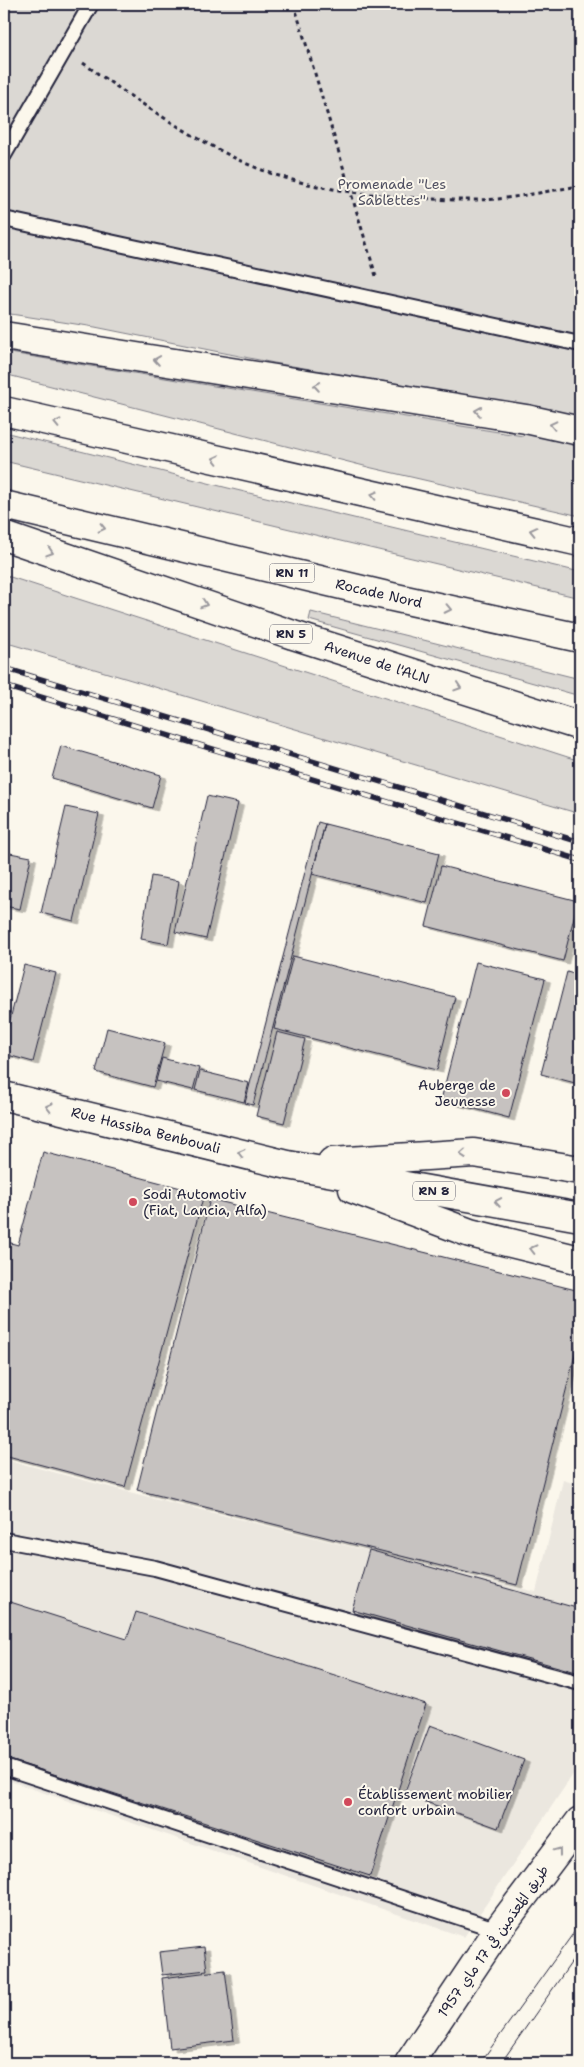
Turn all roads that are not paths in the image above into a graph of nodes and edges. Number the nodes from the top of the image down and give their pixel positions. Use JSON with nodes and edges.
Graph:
{"nodes":[{"id":1,"x":91,"y":4,"type":"edge"},
{"id":2,"x":4,"y":155,"type":"edge"},
{"id":3,"x":4,"y":219,"type":"edge"},
{"id":4,"x":4,"y":336,"type":"edge"},
{"id":5,"x":580,"y":344,"type":"edge"},
{"id":6,"x":4,"y":410,"type":"edge"},
{"id":7,"x":580,"y":431,"type":"edge"},
{"id":8,"x":4,"y":505,"type":"edge"},
{"id":9,"x":4,"y":536,"type":"edge"},
{"id":10,"x":580,"y":542,"type":"edge"},
{"id":11,"x":580,"y":638,"type":"edge"},
{"id":12,"x":580,"y":726,"type":"edge"},
{"id":13,"x":4,"y":1096,"type":"edge"},
{"id":14,"x":288,"y":1165,"type":"junction"},
{"id":15,"x":580,"y":1170,"type":"edge"},
{"id":16,"x":580,"y":1217,"type":"edge"},
{"id":17,"x":580,"y":1260,"type":"edge"},
{"id":18,"x":4,"y":1540,"type":"edge"},
{"id":19,"x":580,"y":1683,"type":"edge"},
{"id":20,"x":4,"y":1767,"type":"edge"},
{"id":21,"x":580,"y":1822,"type":"edge"},
{"id":22,"x":498,"y":1930,"type":"junction"},
{"id":23,"x":409,"y":2063,"type":"edge"}],
"edges":[{"from":1,"to":2,"type":"lane"},
{"from":3,"to":5,"type":"lane"},
{"from":7,"to":4,"type":"main road","one_way":true},
{"from":10,"to":6,"type":"main road","one_way":true},
{"from":8,"to":11,"type":"main road","name":"Rocade Nord","number":"RN 11","one_way":true},
{"from":9,"to":12,"type":"main road","name":"Avenue de l'ALN","number":"RN 5","one_way":true},
{"from":14,"to":13,"type":"main road","name":"Rue Hassiba Benbouali","number":"RN 8","one_way":true},
{"from":15,"to":14,"type":"main road","one_way":true},
{"from":16,"to":14,"type":"main road","number":"RN 8","one_way":true},
{"from":17,"to":14,"type":"main road","one_way":true},
{"from":18,"to":19,"type":"lane"},
{"from":20,"to":22,"type":"lane"},
{"from":22,"to":21,"type":"main road","name":"طريق المُعدَمين في 17 ماي 1957","one_way":true},
{"from":22,"to":23,"type":"main road","name":"طريق المُعدَمين في 17 ماي 1957"}]}
